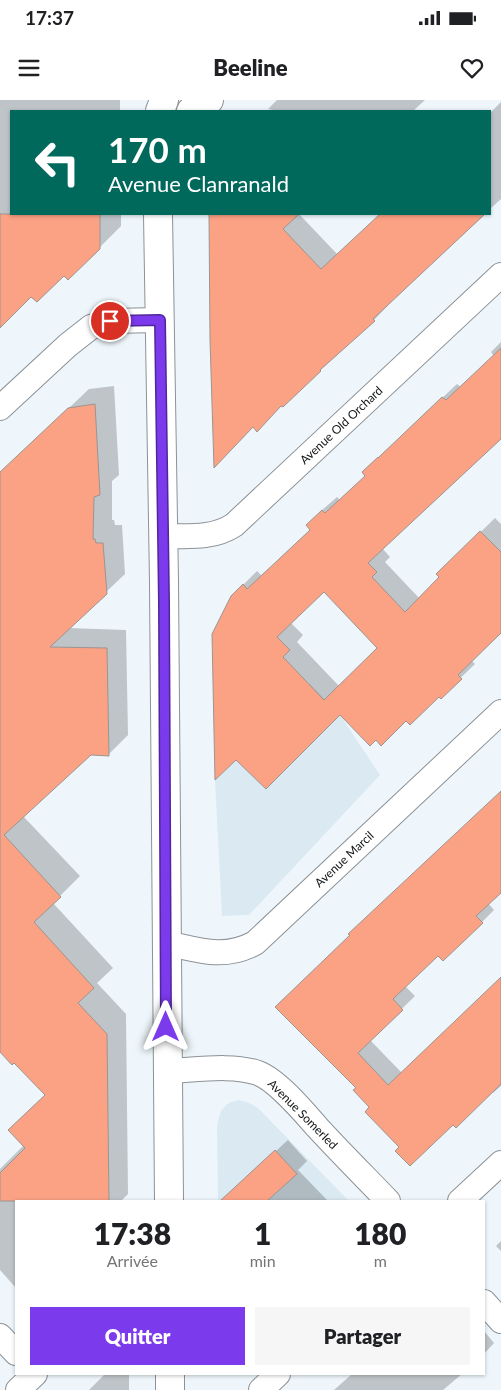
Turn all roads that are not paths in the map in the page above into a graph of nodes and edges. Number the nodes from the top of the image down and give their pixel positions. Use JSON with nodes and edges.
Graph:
{"nodes":[{"id":1,"x":209,"y":100,"type":"edge"},
{"id":2,"x":193,"y":110,"type":"edge"},
{"id":3,"x":158,"y":215,"type":"edge"},
{"id":4,"x":501,"y":275,"type":"edge"},
{"id":5,"x":160,"y":320,"type":"junction"},
{"id":6,"x":0,"y":408,"type":"edge"},
{"id":7,"x":163,"y":536,"type":"junction"},
{"id":8,"x":501,"y":712,"type":"edge"},
{"id":9,"x":166,"y":944,"type":"junction"},
{"id":10,"x":167,"y":1071,"type":"junction"},
{"id":11,"x":501,"y":1163,"type":"edge"},
{"id":12,"x":169,"y":1200,"type":"edge"},
{"id":13,"x":387,"y":1200,"type":"edge"},
{"id":14,"x":461,"y":1200,"type":"edge"},
{"id":15,"x":485,"y":1303,"type":"edge"},
{"id":16,"x":501,"y":1321,"type":"edge"},
{"id":17,"x":0,"y":1336,"type":"edge"},
{"id":18,"x":15,"y":1352,"type":"edge"},
{"id":19,"x":34,"y":1375,"type":"edge"},
{"id":20,"x":170,"y":1375,"type":"edge"},
{"id":21,"x":277,"y":1375,"type":"edge"},
{"id":22,"x":18,"y":1390,"type":"edge"},
{"id":23,"x":170,"y":1390,"type":"edge"},
{"id":24,"x":261,"y":1390,"type":"edge"}],
"edges":[{"from":1,"to":2,"type":"main road"},
{"from":3,"to":5,"type":"main road"},
{"from":4,"to":7,"type":"street","name":"Avenue Old Orchard"},
{"from":5,"to":6,"type":"street"},
{"from":5,"to":7,"type":"main road"},
{"from":7,"to":9,"type":"main road"},
{"from":8,"to":9,"type":"street","name":"Avenue Marcil"},
{"from":9,"to":10,"type":"main road"},
{"from":10,"to":12,"type":"main road"},
{"from":10,"to":13,"type":"street","name":"Avenue Somerled"},
{"from":11,"to":14,"type":"street"},
{"from":15,"to":16,"type":"street"},
{"from":17,"to":18,"type":"street"},
{"from":19,"to":22,"type":"street"},
{"from":20,"to":23,"type":"main road"},
{"from":21,"to":24,"type":"street"}]}
